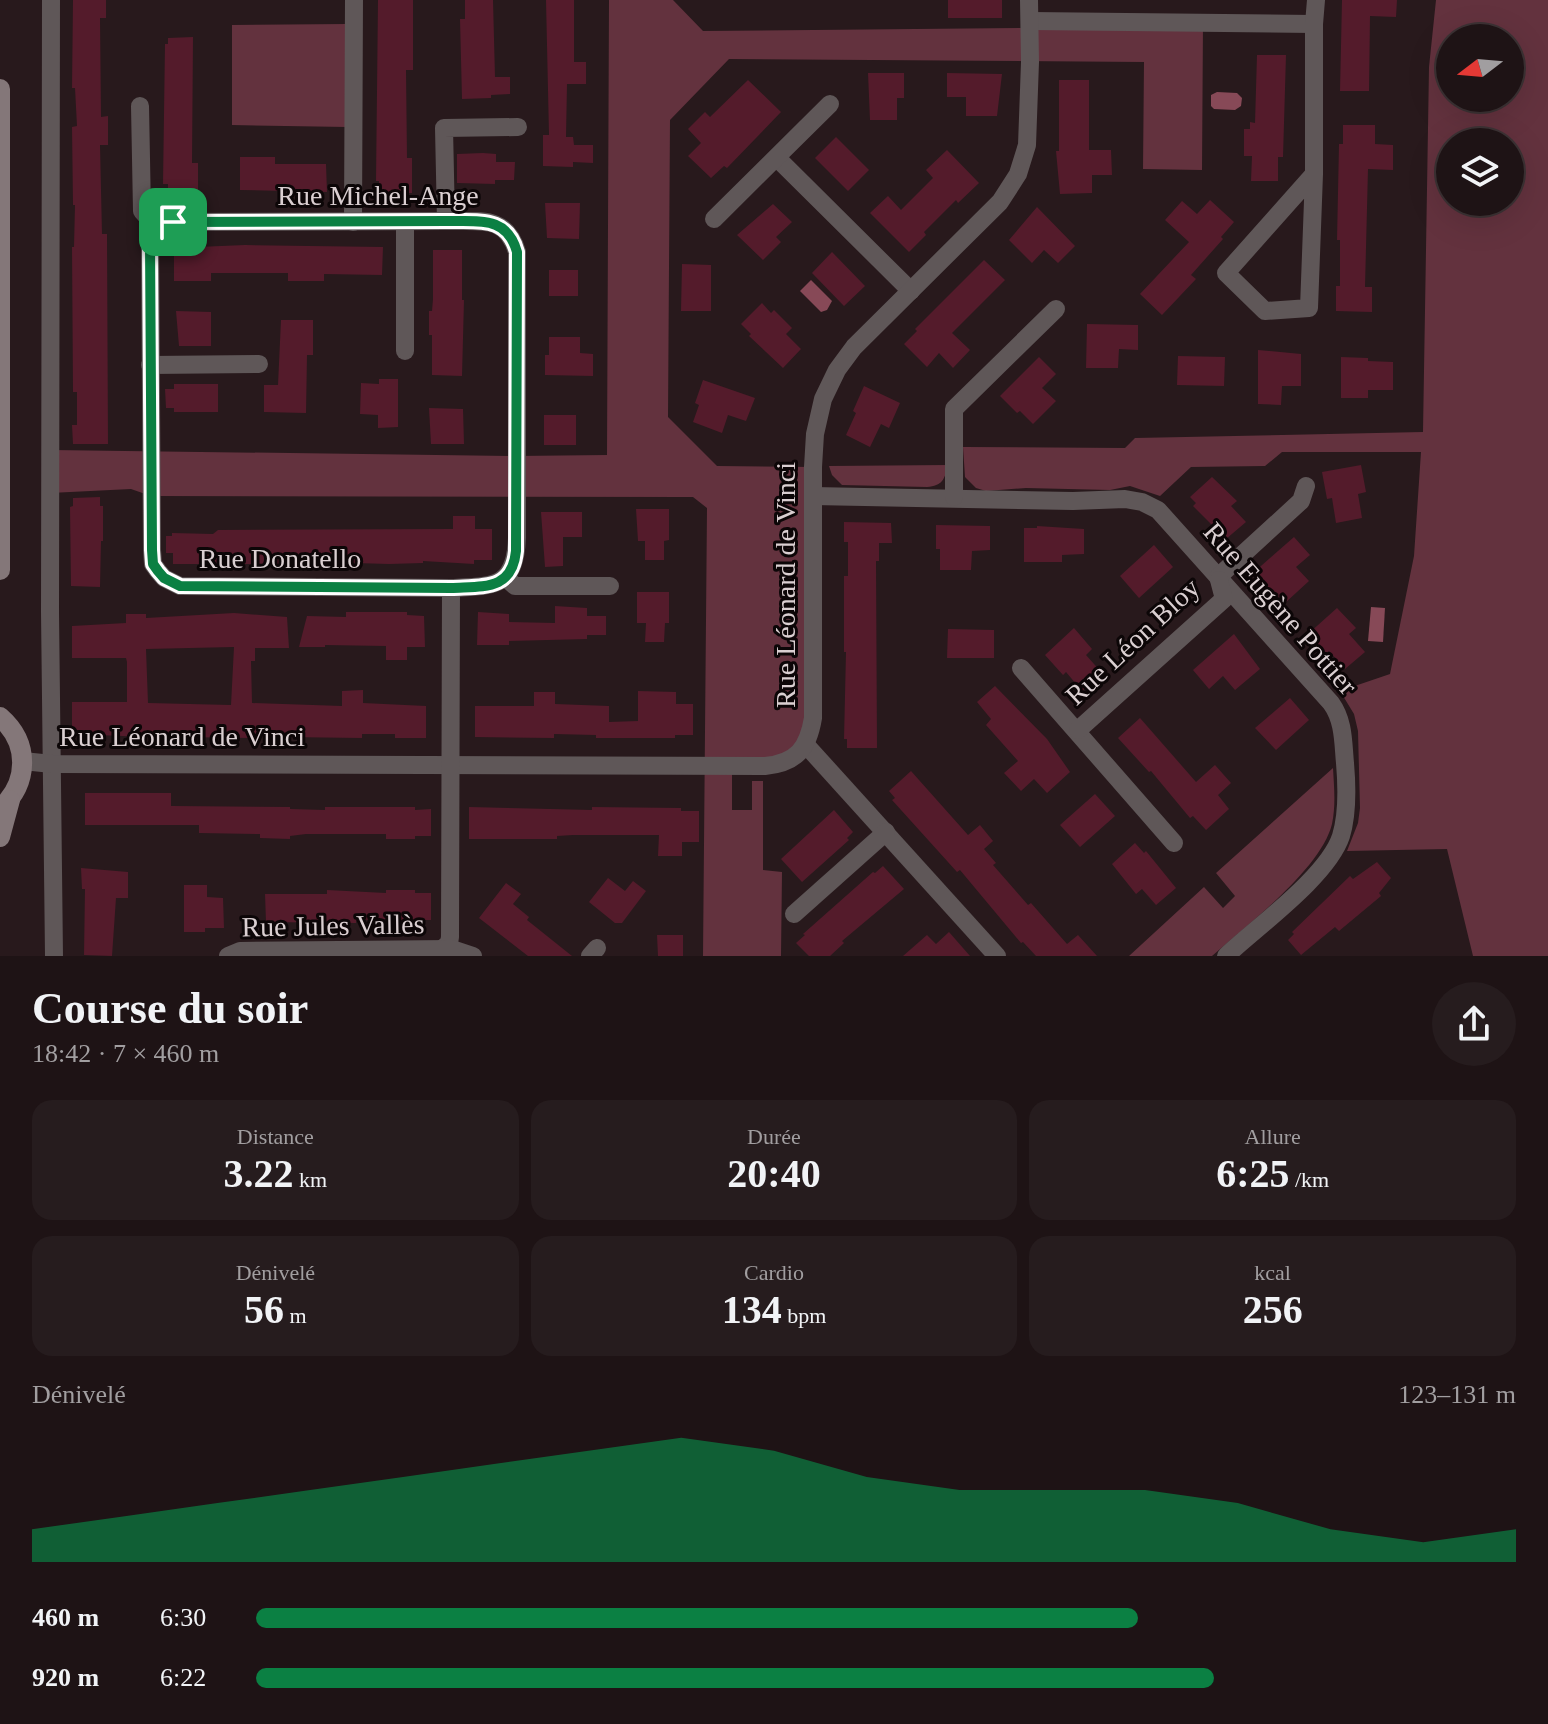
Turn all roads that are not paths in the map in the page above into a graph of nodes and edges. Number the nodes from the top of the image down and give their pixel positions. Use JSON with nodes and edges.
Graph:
{"nodes":[{"id":1,"x":51,"y":0,"type":"edge"},
{"id":2,"x":354,"y":0,"type":"edge"},
{"id":3,"x":1029,"y":0,"type":"edge"},
{"id":4,"x":1316,"y":0,"type":"edge"},
{"id":5,"x":1030,"y":21,"type":"junction"},
{"id":6,"x":1314,"y":24,"type":"junction"},
{"id":7,"x":0,"y":89,"type":"edge"},
{"id":8,"x":830,"y":104,"type":"dead end"},
{"id":9,"x":140,"y":106,"type":"dead end"},
{"id":10,"x":518,"y":127,"type":"dead end"},
{"id":11,"x":777,"y":158,"type":"junction"},
{"id":12,"x":1314,"y":174,"type":"junction"},
{"id":13,"x":714,"y":219,"type":"dead end"},
{"id":14,"x":446,"y":221,"type":"junction"},
{"id":15,"x":353,"y":222,"type":"junction"},
{"id":16,"x":405,"y":222,"type":"junction"},
{"id":17,"x":158,"y":229,"type":"junction"},
{"id":18,"x":911,"y":291,"type":"junction"},
{"id":19,"x":1056,"y":309,"type":"dead end"},
{"id":20,"x":405,"y":351,"type":"dead end"},
{"id":21,"x":259,"y":364,"type":"dead end"},
{"id":22,"x":150,"y":365,"type":"junction"},
{"id":23,"x":1306,"y":486,"type":"dead end"},
{"id":24,"x":813,"y":496,"type":"junction"},
{"id":25,"x":954,"y":497,"type":"junction"},
{"id":26,"x":0,"y":570,"type":"edge"},
{"id":27,"x":1218,"y":577,"type":"junction"},
{"id":28,"x":506,"y":578,"type":"junction"},
{"id":29,"x":610,"y":586,"type":"dead end"},
{"id":30,"x":451,"y":588,"type":"junction"},
{"id":31,"x":1021,"y":668,"type":"dead end"},
{"id":32,"x":0,"y":717,"type":"edge"},
{"id":33,"x":1078,"y":730,"type":"junction"},
{"id":34,"x":806,"y":745,"type":"junction"},
{"id":35,"x":23,"y":761,"type":"junction"},
{"id":36,"x":52,"y":764,"type":"junction"},
{"id":37,"x":450,"y":765,"type":"junction"},
{"id":38,"x":5,"y":804,"type":"edge"},
{"id":39,"x":886,"y":832,"type":"junction"},
{"id":40,"x":0,"y":837,"type":"edge"},
{"id":41,"x":1174,"y":843,"type":"dead end"},
{"id":42,"x":794,"y":914,"type":"dead end"},
{"id":43,"x":440,"y":951,"type":"junction"},
{"id":44,"x":54,"y":956,"type":"edge"},
{"id":45,"x":228,"y":956,"type":"edge"},
{"id":46,"x":473,"y":956,"type":"edge"},
{"id":47,"x":997,"y":956,"type":"edge"},
{"id":48,"x":1226,"y":956,"type":"edge"}],
"edges":[{"from":1,"to":36,"type":"street"},
{"from":2,"to":15,"type":"street"},
{"from":3,"to":5,"type":"street","name":"Rue Léonard de Vinci"},
{"from":4,"to":6,"type":"street"},
{"from":5,"to":6,"type":"street"},
{"from":5,"to":18,"type":"street","name":"Rue Léonard de Vinci"},
{"from":6,"to":12,"type":"street"},
{"from":7,"to":26,"type":"main road"},
{"from":8,"to":11,"type":"street"},
{"from":9,"to":17,"type":"street"},
{"from":10,"to":14,"type":"street"},
{"from":11,"to":13,"type":"street"},
{"from":11,"to":18,"type":"street"},
{"from":12,"to":12,"type":"street"},
{"from":14,"to":16,"type":"street","name":"Rue Michel-Ange"},
{"from":14,"to":28,"type":"street","name":"Rue Michel-Ange"},
{"from":15,"to":16,"type":"street","name":"Rue Michel-Ange"},
{"from":15,"to":17,"type":"street","name":"Rue Michel-Ange"},
{"from":16,"to":20,"type":"street"},
{"from":17,"to":22,"type":"street"},
{"from":18,"to":24,"type":"street","name":"Rue Léonard de Vinci"},
{"from":19,"to":25,"type":"street"},
{"from":21,"to":22,"type":"street"},
{"from":22,"to":30,"type":"street","name":"Rue Donatello"},
{"from":23,"to":27,"type":"street","name":"Rue Léon Bloy"},
{"from":24,"to":25,"type":"street","name":"Rue Eugène Pottier"},
{"from":24,"to":34,"type":"street","name":"Rue Léonard de Vinci"},
{"from":25,"to":27,"type":"street","name":"Rue Eugène Pottier"},
{"from":27,"to":33,"type":"street","name":"Rue Léon Bloy"},
{"from":27,"to":48,"type":"street","name":"Rue Eugène Pottier"},
{"from":28,"to":29,"type":"street"},
{"from":28,"to":30,"type":"street"},
{"from":30,"to":37,"type":"street"},
{"from":31,"to":33,"type":"street","name":"Rue Léon Bloy"},
{"from":32,"to":35,"type":"main road"},
{"from":33,"to":41,"type":"street","name":"Rue Léon Bloy"},
{"from":34,"to":37,"type":"street","name":"Rue Léonard de Vinci"},
{"from":34,"to":39,"type":"street"},
{"from":35,"to":36,"type":"street","name":"Rue Léonard de Vinci"},
{"from":35,"to":38,"type":"main road"},
{"from":36,"to":37,"type":"street","name":"Rue Léonard de Vinci"},
{"from":36,"to":44,"type":"street"},
{"from":37,"to":43,"type":"street"},
{"from":38,"to":40,"type":"main road"},
{"from":39,"to":42,"type":"street"},
{"from":39,"to":47,"type":"street"},
{"from":43,"to":45,"type":"street","name":"Rue Jules Vallès"},
{"from":43,"to":46,"type":"street","name":"Rue Jules Vallès"}]}
